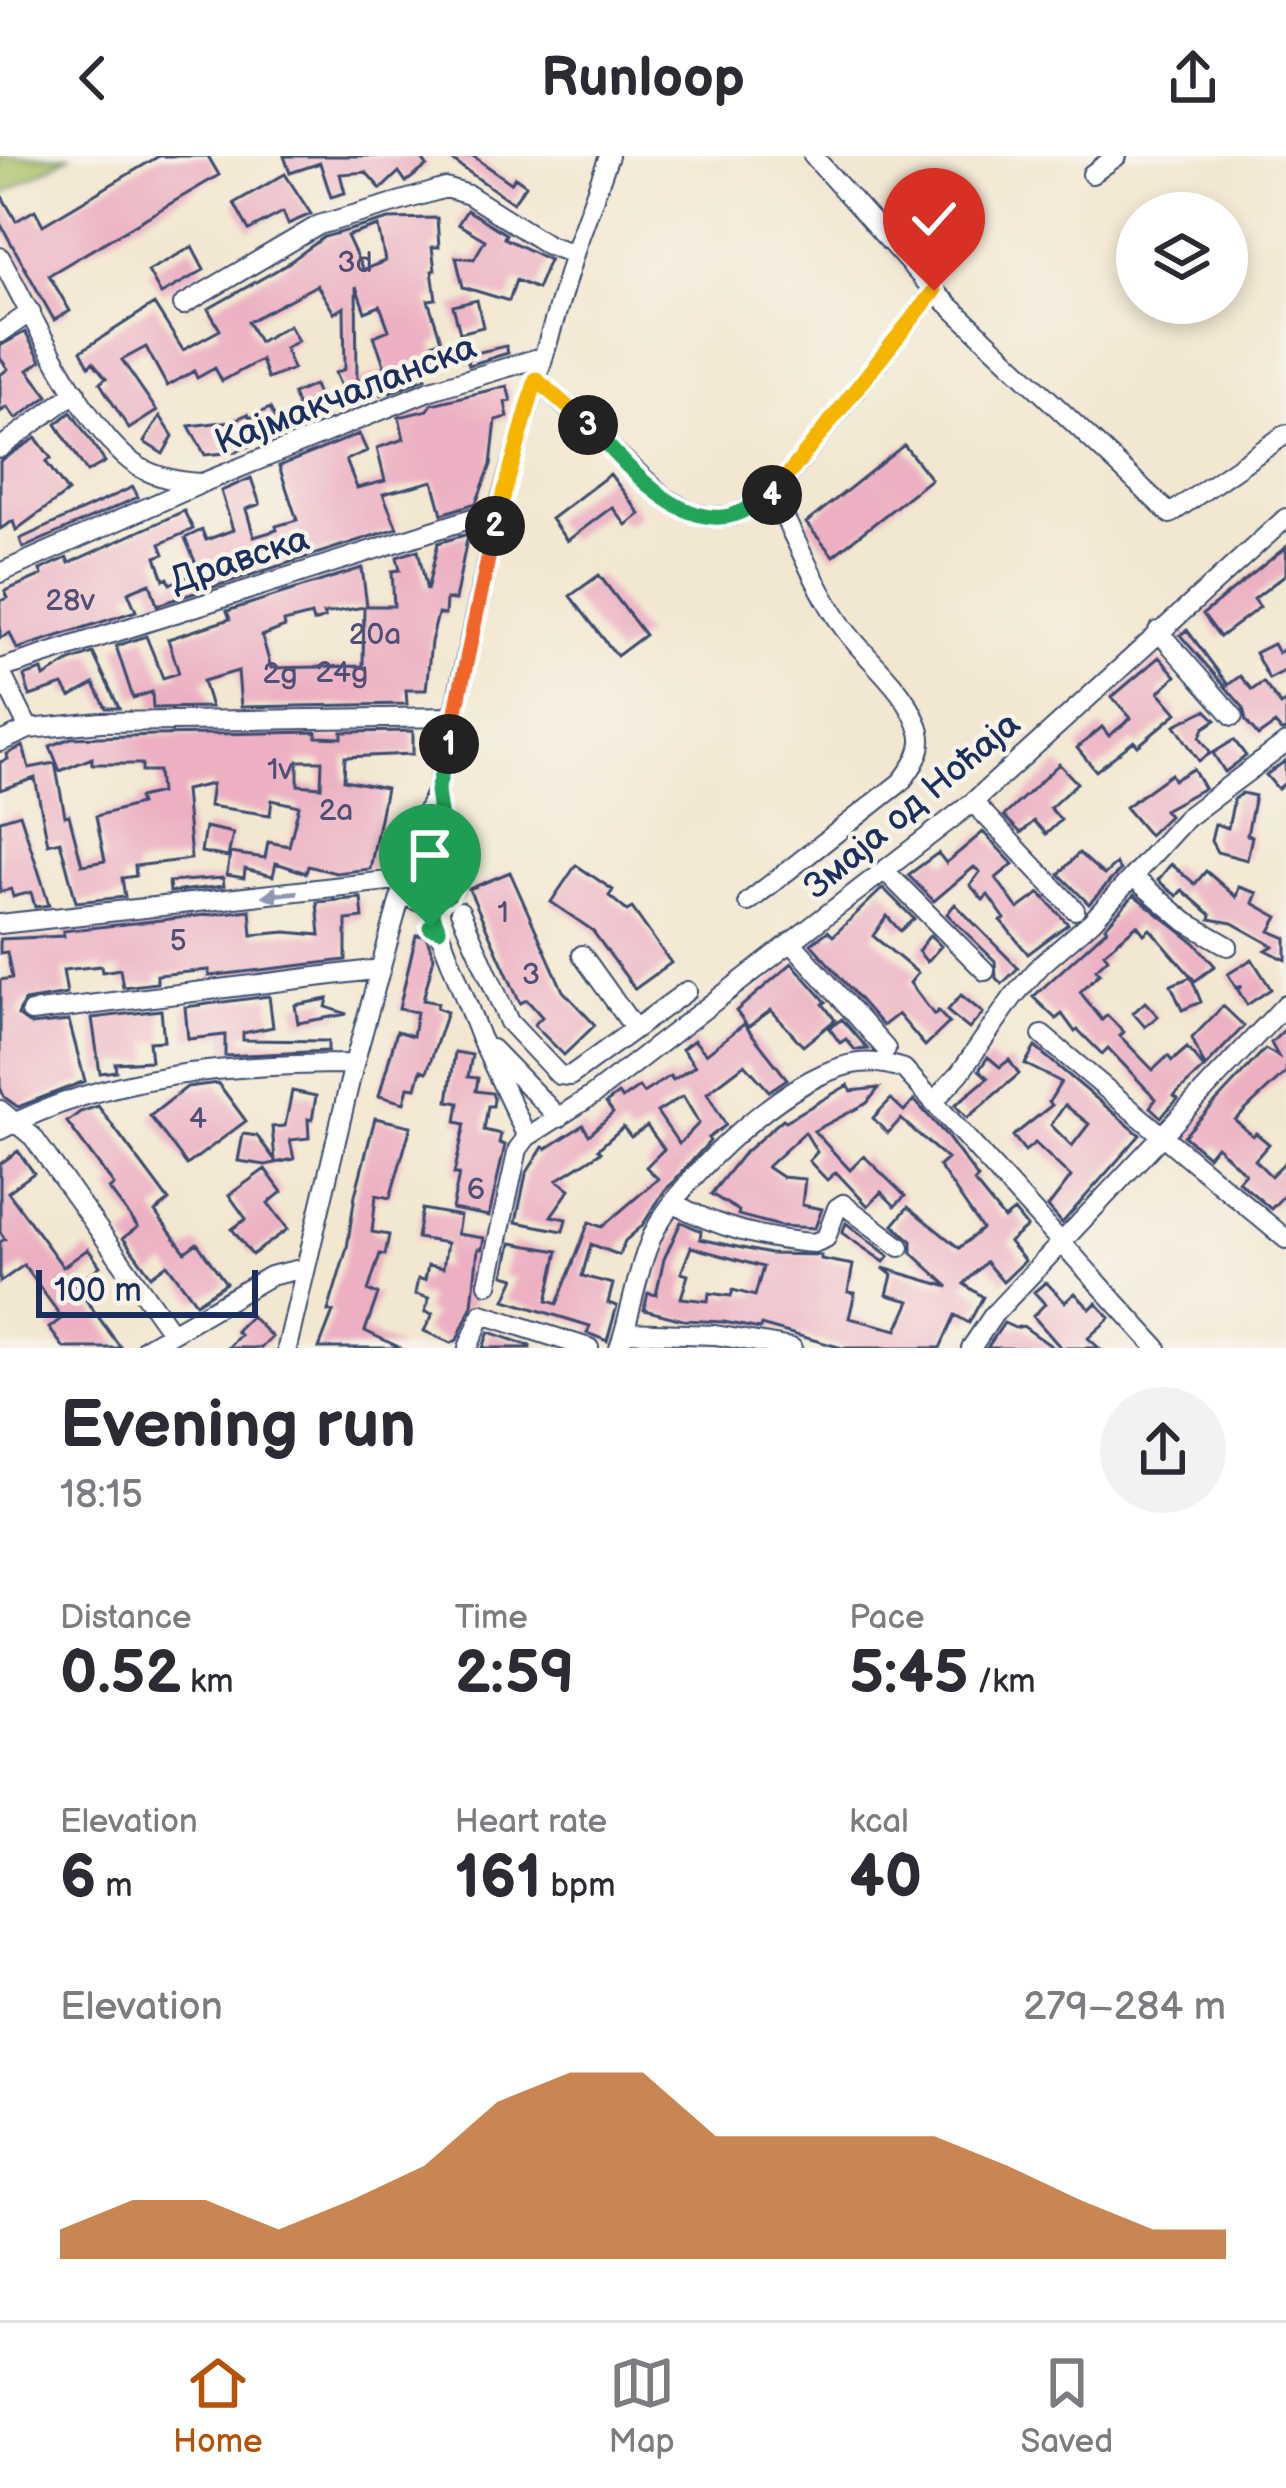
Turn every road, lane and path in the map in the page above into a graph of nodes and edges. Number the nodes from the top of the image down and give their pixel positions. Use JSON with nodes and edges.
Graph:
{"nodes":[{"id":1,"x":609,"y":156,"type":"edge"},
{"id":2,"x":813,"y":156,"type":"edge"},
{"id":3,"x":1117,"y":156,"type":"edge"},
{"id":4,"x":1092,"y":174,"type":"dead end"},
{"id":5,"x":574,"y":254,"type":"junction"},
{"id":6,"x":0,"y":257,"type":"edge"},
{"id":7,"x":934,"y":291,"type":"junction"},
{"id":8,"x":183,"y":304,"type":"dead end"},
{"id":9,"x":31,"y":312,"type":"junction"},
{"id":10,"x":0,"y":332,"type":"edge"},
{"id":11,"x":542,"y":357,"type":"junction"},
{"id":12,"x":536,"y":379,"type":"junction"},
{"id":13,"x":76,"y":392,"type":"junction"},
{"id":14,"x":1286,"y":434,"type":"edge"},
{"id":15,"x":0,"y":448,"type":"edge"},
{"id":16,"x":202,"y":483,"type":"junction"},
{"id":17,"x":773,"y":495,"type":"junction"},
{"id":18,"x":498,"y":510,"type":"junction"},
{"id":19,"x":1286,"y":518,"type":"edge"},
{"id":20,"x":0,"y":573,"type":"edge"},
{"id":21,"x":1158,"y":631,"type":"junction"},
{"id":22,"x":0,"y":670,"type":"edge"},
{"id":23,"x":1233,"y":716,"type":"dead end"},
{"id":24,"x":454,"y":717,"type":"junction"},
{"id":25,"x":29,"y":729,"type":"junction"},
{"id":26,"x":0,"y":742,"type":"edge"},
{"id":27,"x":1286,"y":743,"type":"edge"},
{"id":28,"x":437,"y":791,"type":"junction"},
{"id":29,"x":973,"y":802,"type":"junction"},
{"id":30,"x":411,"y":844,"type":"junction"},
{"id":31,"x":444,"y":844,"type":"junction"},
{"id":32,"x":884,"y":870,"type":"junction"},
{"id":33,"x":1133,"y":877,"type":"junction"},
{"id":34,"x":411,"y":894,"type":"junction"},
{"id":35,"x":748,"y":902,"type":"dead end"},
{"id":36,"x":454,"y":903,"type":"junction"},
{"id":37,"x":1075,"y":910,"type":"dead end"},
{"id":38,"x":0,"y":924,"type":"edge"},
{"id":39,"x":396,"y":933,"type":"junction"},
{"id":40,"x":441,"y":936,"type":"junction"},
{"id":41,"x":794,"y":944,"type":"junction"},
{"id":42,"x":1228,"y":946,"type":"dead end"},
{"id":43,"x":582,"y":955,"type":"dead end"},
{"id":44,"x":380,"y":969,"type":"junction"},
{"id":45,"x":985,"y":971,"type":"dead end"},
{"id":46,"x":687,"y":992,"type":"dead end"},
{"id":47,"x":1286,"y":1004,"type":"edge"},
{"id":48,"x":31,"y":1012,"type":"dead end"},
{"id":49,"x":508,"y":1022,"type":"junction"},
{"id":50,"x":635,"y":1029,"type":"junction"},
{"id":51,"x":1042,"y":1035,"type":"dead end"},
{"id":52,"x":480,"y":1037,"type":"junction"},
{"id":53,"x":886,"y":1049,"type":"dead end"},
{"id":54,"x":354,"y":1064,"type":"junction"},
{"id":55,"x":933,"y":1102,"type":"junction"},
{"id":56,"x":559,"y":1118,"type":"junction"},
{"id":57,"x":4,"y":1121,"type":"edge"},
{"id":58,"x":1163,"y":1135,"type":"junction"},
{"id":59,"x":527,"y":1137,"type":"junction"},
{"id":60,"x":674,"y":1203,"type":"junction"},
{"id":61,"x":1286,"y":1208,"type":"edge"},
{"id":62,"x":1270,"y":1224,"type":"junction"},
{"id":63,"x":1286,"y":1239,"type":"edge"},
{"id":64,"x":1060,"y":1243,"type":"junction"},
{"id":65,"x":900,"y":1247,"type":"dead end"},
{"id":66,"x":305,"y":1268,"type":"junction"},
{"id":67,"x":488,"y":1284,"type":"dead end"},
{"id":68,"x":172,"y":1333,"type":"junction"},
{"id":69,"x":622,"y":1340,"type":"edge"},
{"id":70,"x":146,"y":1348,"type":"edge"},
{"id":71,"x":287,"y":1348,"type":"edge"},
{"id":72,"x":468,"y":1348,"type":"edge"},
{"id":73,"x":589,"y":1348,"type":"edge"},
{"id":74,"x":792,"y":1348,"type":"edge"},
{"id":75,"x":971,"y":1348,"type":"edge"},
{"id":76,"x":1157,"y":1348,"type":"edge"}],
"edges":[{"from":1,"to":5,"type":"street"},
{"from":2,"to":7,"type":"street"},
{"from":3,"to":4,"type":"street"},
{"from":5,"to":8,"type":"street"},
{"from":5,"to":11,"type":"street"},
{"from":6,"to":9,"type":"street","name":"Кајмакчаланска"},
{"from":7,"to":14,"type":"street"},
{"from":7,"to":17,"type":"street"},
{"from":9,"to":10,"type":"street"},
{"from":9,"to":13,"type":"street","name":"Кајмакчаланска"},
{"from":11,"to":12,"type":"street"},
{"from":11,"to":16,"type":"street","name":"Кајмакчаланска"},
{"from":12,"to":17,"type":"street"},
{"from":12,"to":18,"type":"street"},
{"from":13,"to":15,"type":"street"},
{"from":13,"to":16,"type":"street","name":"Кајмакчаланска"},
{"from":16,"to":20,"type":"street"},
{"from":17,"to":35,"type":"street"},
{"from":18,"to":22,"type":"street","name":"Дравска"},
{"from":18,"to":24,"type":"street"},
{"from":19,"to":21,"type":"street","name":"Змаја од Ноћаја"},
{"from":21,"to":23,"type":"street"},
{"from":21,"to":29,"type":"street","name":"Змаја од Ноћаја"},
{"from":22,"to":25,"type":"street","name":"Дравска"},
{"from":24,"to":25,"type":"street"},
{"from":24,"to":28,"type":"street"},
{"from":25,"to":26,"type":"street"},
{"from":27,"to":33,"type":"street"},
{"from":28,"to":30,"type":"street"},
{"from":28,"to":31,"type":"street"},
{"from":29,"to":32,"type":"street","name":"Змаја од Ноћаја"},
{"from":29,"to":37,"type":"street"},
{"from":30,"to":31,"type":"street"},
{"from":30,"to":34,"type":"street"},
{"from":31,"to":36,"type":"street"},
{"from":32,"to":41,"type":"street","name":"Змаја од Ноћаја"},
{"from":32,"to":45,"type":"street"},
{"from":33,"to":42,"type":"street"},
{"from":33,"to":55,"type":"street"},
{"from":34,"to":36,"type":"street"},
{"from":34,"to":38,"type":"street","one_way":true},
{"from":34,"to":39,"type":"street"},
{"from":34,"to":40,"type":"street"},
{"from":36,"to":40,"type":"street"},
{"from":36,"to":49,"type":"street"},
{"from":39,"to":40,"type":"street"},
{"from":39,"to":44,"type":"street"},
{"from":40,"to":52,"type":"street"},
{"from":41,"to":53,"type":"street"},
{"from":41,"to":56,"type":"street","name":"Змаја од Ноћаја"},
{"from":43,"to":50,"type":"street"},
{"from":44,"to":48,"type":"street"},
{"from":44,"to":54,"type":"street"},
{"from":46,"to":50,"type":"street"},
{"from":47,"to":58,"type":"street"},
{"from":49,"to":50,"type":"street"},
{"from":49,"to":52,"type":"street"},
{"from":51,"to":58,"type":"street"},
{"from":52,"to":56,"type":"street"},
{"from":52,"to":59,"type":"street"},
{"from":54,"to":57,"type":"street"},
{"from":54,"to":66,"type":"street"},
{"from":55,"to":60,"type":"street"},
{"from":55,"to":64,"type":"street"},
{"from":56,"to":59,"type":"street","name":"Змаја од Ноћаја"},
{"from":57,"to":68,"type":"street"},
{"from":58,"to":62,"type":"street"},
{"from":58,"to":64,"type":"street"},
{"from":59,"to":67,"type":"street"},
{"from":60,"to":65,"type":"street"},
{"from":60,"to":69,"type":"street"},
{"from":61,"to":62,"type":"street"},
{"from":62,"to":63,"type":"street"},
{"from":64,"to":75,"type":"street"},
{"from":64,"to":76,"type":"street"},
{"from":66,"to":68,"type":"street"},
{"from":66,"to":71,"type":"street"},
{"from":68,"to":70,"type":"street"},
{"from":69,"to":74,"type":"street"},
{"from":72,"to":73,"type":"street"}]}
